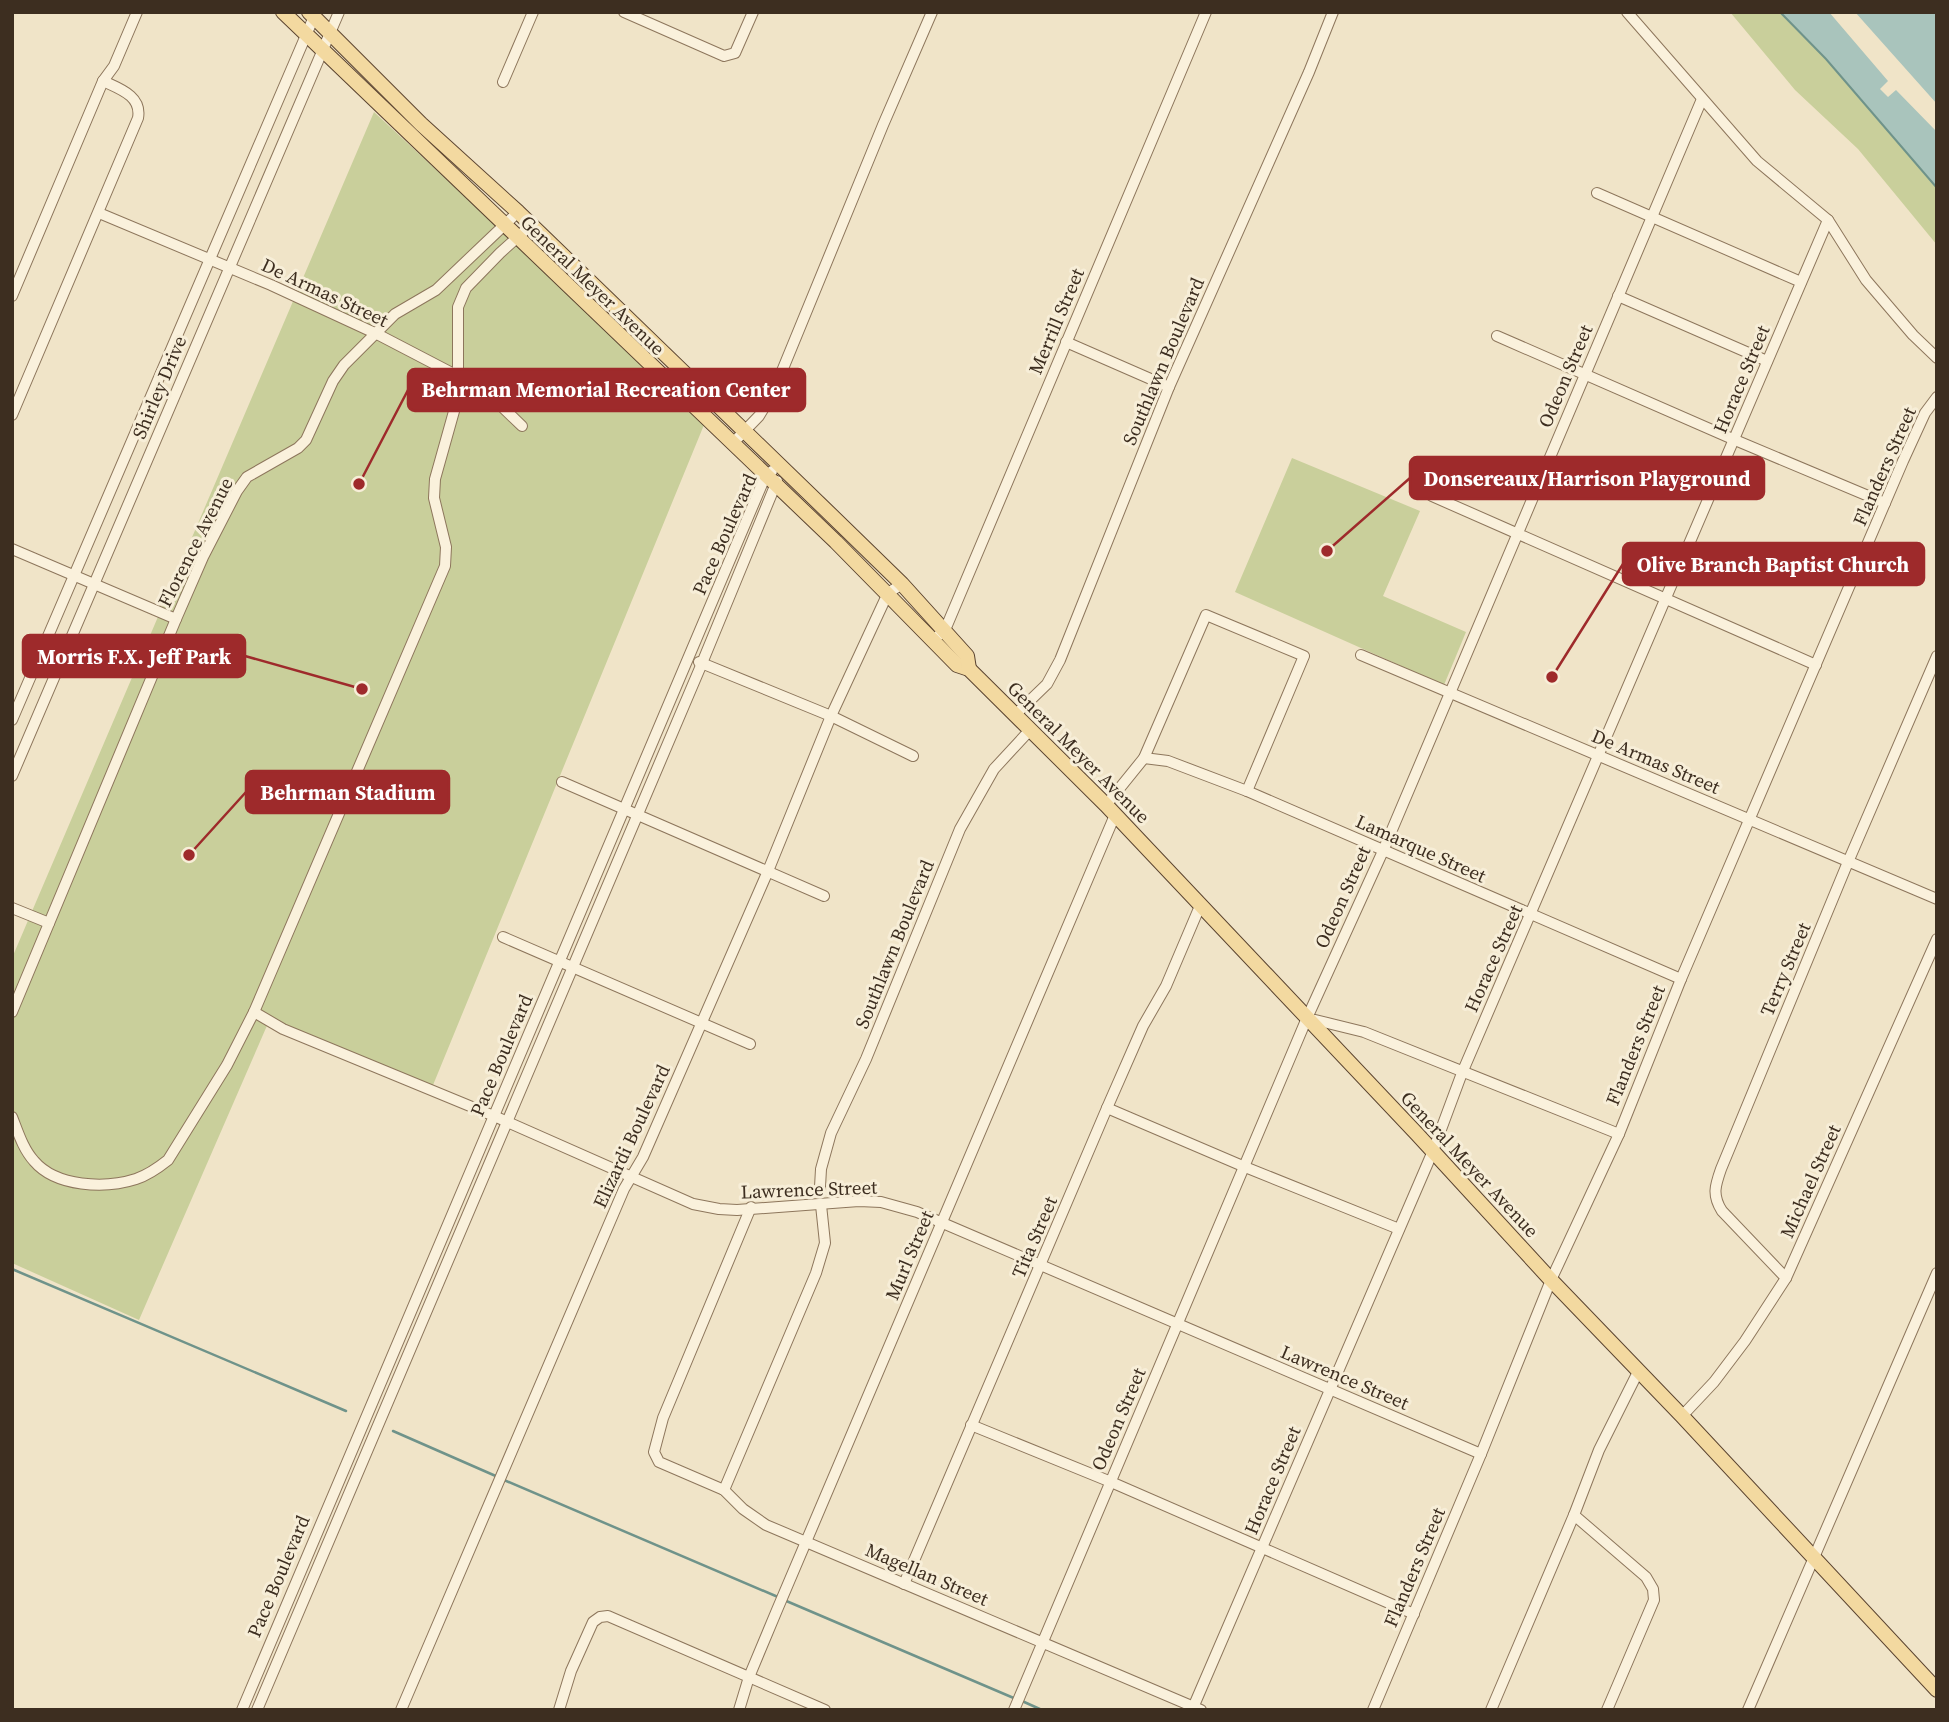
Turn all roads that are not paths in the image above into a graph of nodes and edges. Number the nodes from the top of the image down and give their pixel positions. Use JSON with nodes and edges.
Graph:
{"nodes":[{"id":1,"x":137,"y":12,"type":"edge"},
{"id":2,"x":283,"y":12,"type":"edge"},
{"id":3,"x":339,"y":12,"type":"edge"},
{"id":4,"x":533,"y":12,"type":"edge"},
{"id":5,"x":624,"y":12,"type":"edge"},
{"id":6,"x":753,"y":12,"type":"edge"},
{"id":7,"x":932,"y":12,"type":"edge"},
{"id":8,"x":1206,"y":12,"type":"edge"},
{"id":9,"x":1333,"y":12,"type":"edge"},
{"id":10,"x":1627,"y":12,"type":"edge"},
{"id":11,"x":313,"y":14,"type":"edge"},
{"id":12,"x":330,"y":33,"type":"junction"},
{"id":13,"x":306,"y":34,"type":"junction"},
{"id":14,"x":324,"y":52,"type":"junction"},
{"id":15,"x":103,"y":81,"type":"junction"},
{"id":16,"x":503,"y":82,"type":"dead end"},
{"id":17,"x":1702,"y":99,"type":"junction"},
{"id":18,"x":1597,"y":193,"type":"dead end"},
{"id":19,"x":518,"y":212,"type":"junction"},
{"id":20,"x":99,"y":213,"type":"junction"},
{"id":21,"x":1651,"y":216,"type":"junction"},
{"id":22,"x":1828,"y":220,"type":"junction"},
{"id":23,"x":503,"y":225,"type":"junction"},
{"id":24,"x":530,"y":226,"type":"junction"},
{"id":25,"x":517,"y":237,"type":"junction"},
{"id":26,"x":210,"y":260,"type":"junction"},
{"id":27,"x":228,"y":267,"type":"junction"},
{"id":28,"x":1801,"y":282,"type":"junction"},
{"id":29,"x":12,"y":296,"type":"edge"},
{"id":30,"x":1618,"y":296,"type":"junction"},
{"id":31,"x":377,"y":334,"type":"junction"},
{"id":32,"x":1497,"y":336,"type":"dead end"},
{"id":33,"x":1066,"y":342,"type":"junction"},
{"id":34,"x":1937,"y":358,"type":"edge"},
{"id":35,"x":1767,"y":361,"type":"junction"},
{"id":36,"x":1586,"y":374,"type":"junction"},
{"id":37,"x":457,"y":375,"type":"junction"},
{"id":38,"x":1169,"y":387,"type":"junction"},
{"id":39,"x":1937,"y":397,"type":"edge"},
{"id":40,"x":12,"y":415,"type":"edge"},
{"id":41,"x":522,"y":426,"type":"dead end"},
{"id":42,"x":746,"y":432,"type":"junction"},
{"id":43,"x":1735,"y":440,"type":"junction"},
{"id":44,"x":732,"y":444,"type":"junction"},
{"id":45,"x":779,"y":464,"type":"junction"},
{"id":46,"x":771,"y":482,"type":"junction"},
{"id":47,"x":1432,"y":496,"type":"dead end"},
{"id":48,"x":1885,"y":503,"type":"junction"},
{"id":49,"x":1516,"y":533,"type":"junction"},
{"id":50,"x":12,"y":549,"type":"edge"},
{"id":51,"x":74,"y":575,"type":"junction"},
{"id":52,"x":94,"y":584,"type":"junction"},
{"id":53,"x":902,"y":584,"type":"junction"},
{"id":54,"x":888,"y":593,"type":"junction"},
{"id":55,"x":1666,"y":599,"type":"junction"},
{"id":56,"x":176,"y":619,"type":"junction"},
{"id":57,"x":945,"y":630,"type":"junction"},
{"id":58,"x":933,"y":640,"type":"junction"},
{"id":59,"x":1362,"y":655,"type":"dead end"},
{"id":60,"x":1937,"y":656,"type":"edge"},
{"id":61,"x":690,"y":658,"type":"junction"},
{"id":62,"x":702,"y":663,"type":"junction"},
{"id":63,"x":1816,"y":665,"type":"junction"},
{"id":64,"x":969,"y":668,"type":"junction"},
{"id":65,"x":1449,"y":692,"type":"junction"},
{"id":66,"x":1015,"y":715,"type":"junction"},
{"id":67,"x":831,"y":716,"type":"junction"},
{"id":68,"x":12,"y":720,"type":"edge"},
{"id":69,"x":1030,"y":730,"type":"junction"},
{"id":70,"x":913,"y":756,"type":"dead end"},
{"id":71,"x":1599,"y":756,"type":"junction"},
{"id":72,"x":1144,"y":758,"type":"junction"},
{"id":73,"x":12,"y":776,"type":"edge"},
{"id":74,"x":562,"y":782,"type":"dead end"},
{"id":75,"x":1247,"y":791,"type":"junction"},
{"id":76,"x":625,"y":809,"type":"junction"},
{"id":77,"x":1110,"y":810,"type":"junction"},
{"id":78,"x":638,"y":815,"type":"junction"},
{"id":79,"x":1749,"y":820,"type":"junction"},
{"id":80,"x":1383,"y":850,"type":"junction"},
{"id":81,"x":1848,"y":862,"type":"junction"},
{"id":82,"x":768,"y":871,"type":"junction"},
{"id":83,"x":824,"y":895,"type":"dead end"},
{"id":84,"x":1937,"y":900,"type":"edge"},
{"id":85,"x":1200,"y":906,"type":"junction"},
{"id":86,"x":12,"y":908,"type":"edge"},
{"id":87,"x":1531,"y":915,"type":"junction"},
{"id":88,"x":49,"y":923,"type":"junction"},
{"id":89,"x":503,"y":937,"type":"dead end"},
{"id":90,"x":1937,"y":939,"type":"edge"},
{"id":91,"x":560,"y":963,"type":"junction"},
{"id":92,"x":572,"y":968,"type":"junction"},
{"id":93,"x":1681,"y":979,"type":"junction"},
{"id":94,"x":12,"y":1012,"type":"edge"},
{"id":95,"x":254,"y":1012,"type":"junction"},
{"id":96,"x":1307,"y":1018,"type":"junction"},
{"id":97,"x":701,"y":1023,"type":"junction"},
{"id":98,"x":750,"y":1044,"type":"dead end"},
{"id":99,"x":1462,"y":1073,"type":"junction"},
{"id":100,"x":1107,"y":1108,"type":"junction"},
{"id":101,"x":494,"y":1116,"type":"junction"},
{"id":102,"x":12,"y":1117,"type":"edge"},
{"id":103,"x":507,"y":1121,"type":"junction"},
{"id":104,"x":1619,"y":1133,"type":"junction"},
{"id":105,"x":1433,"y":1152,"type":"junction"},
{"id":106,"x":1245,"y":1167,"type":"junction"},
{"id":107,"x":633,"y":1178,"type":"junction"},
{"id":108,"x":820,"y":1186,"type":"dead end"},
{"id":109,"x":821,"y":1205,"type":"junction"},
{"id":110,"x":751,"y":1208,"type":"junction"},
{"id":111,"x":941,"y":1223,"type":"junction"},
{"id":112,"x":1399,"y":1229,"type":"junction"},
{"id":113,"x":432,"y":1259,"type":"junction"},
{"id":114,"x":445,"y":1265,"type":"junction"},
{"id":115,"x":1041,"y":1267,"type":"junction"},
{"id":116,"x":1937,"y":1273,"type":"edge"},
{"id":117,"x":1786,"y":1278,"type":"junction"},
{"id":118,"x":1551,"y":1280,"type":"junction"},
{"id":119,"x":1176,"y":1324,"type":"junction"},
{"id":120,"x":1638,"y":1372,"type":"junction"},
{"id":121,"x":1329,"y":1389,"type":"junction"},
{"id":122,"x":1682,"y":1416,"type":"junction"},
{"id":123,"x":971,"y":1425,"type":"junction"},
{"id":124,"x":355,"y":1438,"type":"junction"},
{"id":125,"x":368,"y":1444,"type":"junction"},
{"id":126,"x":1481,"y":1454,"type":"junction"},
{"id":127,"x":1111,"y":1482,"type":"junction"},
{"id":128,"x":724,"y":1490,"type":"junction"},
{"id":129,"x":1574,"y":1516,"type":"junction"},
{"id":130,"x":806,"y":1543,"type":"junction"},
{"id":131,"x":1262,"y":1549,"type":"junction"},
{"id":132,"x":1814,"y":1558,"type":"junction"},
{"id":133,"x":297,"y":1577,"type":"junction"},
{"id":134,"x":310,"y":1582,"type":"junction"},
{"id":135,"x":904,"y":1584,"type":"junction"},
{"id":136,"x":1414,"y":1614,"type":"junction"},
{"id":137,"x":1043,"y":1642,"type":"junction"},
{"id":138,"x":749,"y":1677,"type":"junction"},
{"id":139,"x":1937,"y":1690,"type":"edge"},
{"id":140,"x":1014,"y":1709,"type":"edge"},
{"id":141,"x":1195,"y":1709,"type":"edge"},
{"id":142,"x":242,"y":1710,"type":"edge"},
{"id":143,"x":257,"y":1710,"type":"edge"},
{"id":144,"x":401,"y":1710,"type":"edge"},
{"id":145,"x":559,"y":1710,"type":"edge"},
{"id":146,"x":739,"y":1710,"type":"edge"},
{"id":147,"x":825,"y":1710,"type":"edge"},
{"id":148,"x":1373,"y":1710,"type":"edge"},
{"id":149,"x":1491,"y":1710,"type":"edge"},
{"id":150,"x":1607,"y":1710,"type":"edge"},
{"id":151,"x":1748,"y":1710,"type":"edge"}],
"edges":[{"from":1,"to":15,"type":"street"},
{"from":2,"to":13,"type":"main road","name":"General Meyer Avenue"},
{"from":3,"to":12,"type":"street","name":"Shirley Drive"},
{"from":4,"to":16,"type":"street"},
{"from":5,"to":6,"type":"street"},
{"from":7,"to":42,"type":"street"},
{"from":8,"to":33,"type":"street","name":"Merrill Street"},
{"from":9,"to":38,"type":"street","name":"Southlawn Boulevard"},
{"from":10,"to":17,"type":"street"},
{"from":11,"to":12,"type":"main road","name":"General Meyer Avenue"},
{"from":11,"to":13,"type":"street","name":"Shirley Drive"},
{"from":12,"to":14,"type":"street","name":"Shirley Drive"},
{"from":12,"to":19,"type":"main road","name":"General Meyer Avenue"},
{"from":13,"to":14,"type":"main road","name":"General Meyer Avenue"},
{"from":13,"to":26,"type":"street","name":"Shirley Drive"},
{"from":14,"to":23,"type":"main road","name":"General Meyer Avenue"},
{"from":14,"to":27,"type":"street","name":"Shirley Drive"},
{"from":15,"to":20,"type":"street"},
{"from":15,"to":29,"type":"street"},
{"from":17,"to":21,"type":"street","name":"Odeon Street"},
{"from":17,"to":22,"type":"street"},
{"from":18,"to":21,"type":"street"},
{"from":19,"to":23,"type":"street","name":"Florence Avenue"},
{"from":19,"to":24,"type":"main road","name":"General Meyer Avenue"},
{"from":20,"to":26,"type":"street","name":"De Armas Street"},
{"from":20,"to":40,"type":"street"},
{"from":21,"to":28,"type":"street"},
{"from":21,"to":30,"type":"street","name":"Odeon Street"},
{"from":22,"to":28,"type":"street","name":"Horace Street"},
{"from":22,"to":34,"type":"street"},
{"from":23,"to":25,"type":"main road","name":"General Meyer Avenue"},
{"from":23,"to":31,"type":"street","name":"Florence Avenue"},
{"from":24,"to":25,"type":"street"},
{"from":24,"to":42,"type":"main road","name":"General Meyer Avenue"},
{"from":25,"to":37,"type":"street"},
{"from":25,"to":44,"type":"main road","name":"General Meyer Avenue"},
{"from":26,"to":27,"type":"street","name":"De Armas Street"},
{"from":26,"to":51,"type":"street","name":"Shirley Drive"},
{"from":27,"to":31,"type":"street","name":"De Armas Street"},
{"from":27,"to":52,"type":"street","name":"Shirley Drive"},
{"from":28,"to":35,"type":"street","name":"Horace Street"},
{"from":30,"to":35,"type":"street"},
{"from":30,"to":36,"type":"street","name":"Odeon Street"},
{"from":31,"to":37,"type":"street","name":"De Armas Street"},
{"from":31,"to":56,"type":"street","name":"Florence Avenue"},
{"from":32,"to":36,"type":"street"},
{"from":33,"to":38,"type":"street"},
{"from":33,"to":57,"type":"street","name":"Merrill Street"},
{"from":35,"to":43,"type":"street","name":"Horace Street"},
{"from":36,"to":43,"type":"street"},
{"from":36,"to":49,"type":"street","name":"Odeon Street"},
{"from":37,"to":41,"type":"street","name":"De Armas Street"},
{"from":37,"to":95,"type":"street"},
{"from":38,"to":66,"type":"street","name":"Southlawn Boulevard"},
{"from":39,"to":48,"type":"street","name":"Flanders Street"},
{"from":42,"to":44,"type":"street"},
{"from":42,"to":45,"type":"main road","name":"General Meyer Avenue"},
{"from":43,"to":48,"type":"street"},
{"from":43,"to":55,"type":"street","name":"Horace Street"},
{"from":44,"to":46,"type":"main road","name":"General Meyer Avenue"},
{"from":45,"to":46,"type":"street","name":"Pace Boulevard"},
{"from":45,"to":53,"type":"main road","name":"General Meyer Avenue"},
{"from":46,"to":54,"type":"main road","name":"General Meyer Avenue"},
{"from":46,"to":61,"type":"street","name":"Pace Boulevard"},
{"from":46,"to":62,"type":"street","name":"Pace Boulevard"},
{"from":47,"to":49,"type":"street"},
{"from":48,"to":63,"type":"street","name":"Flanders Street"},
{"from":49,"to":55,"type":"street"},
{"from":49,"to":65,"type":"street","name":"Odeon Street"},
{"from":50,"to":51,"type":"street"},
{"from":51,"to":52,"type":"street"},
{"from":51,"to":68,"type":"street","name":"Shirley Drive"},
{"from":52,"to":56,"type":"street"},
{"from":52,"to":73,"type":"street","name":"Shirley Drive"},
{"from":53,"to":54,"type":"street"},
{"from":53,"to":57,"type":"main road","name":"General Meyer Avenue"},
{"from":54,"to":58,"type":"main road","name":"General Meyer Avenue"},
{"from":54,"to":67,"type":"street","name":"Elizardi Boulevard"},
{"from":55,"to":63,"type":"street"},
{"from":55,"to":71,"type":"street","name":"Horace Street"},
{"from":56,"to":88,"type":"street","name":"Florence Avenue"},
{"from":57,"to":58,"type":"street","name":"Merrill Street"},
{"from":57,"to":64,"type":"main road","name":"General Meyer Avenue"},
{"from":58,"to":64,"type":"main road","name":"General Meyer Avenue"},
{"from":59,"to":65,"type":"street","name":"De Armas Street"},
{"from":60,"to":81,"type":"street","name":"Terry Street"},
{"from":61,"to":62,"type":"street"},
{"from":61,"to":76,"type":"street","name":"Pace Boulevard"},
{"from":62,"to":67,"type":"street"},
{"from":62,"to":78,"type":"street","name":"Pace Boulevard"},
{"from":63,"to":79,"type":"street","name":"Flanders Street"},
{"from":64,"to":66,"type":"main road","name":"General Meyer Avenue"},
{"from":65,"to":71,"type":"street","name":"De Armas Street"},
{"from":65,"to":80,"type":"street","name":"Odeon Street"},
{"from":66,"to":69,"type":"main road","name":"General Meyer Avenue"},
{"from":67,"to":70,"type":"street"},
{"from":67,"to":82,"type":"street","name":"Elizardi Boulevard"},
{"from":69,"to":77,"type":"main road","name":"General Meyer Avenue"},
{"from":69,"to":108,"type":"street","name":"Southlawn Boulevard"},
{"from":71,"to":79,"type":"street","name":"De Armas Street"},
{"from":71,"to":87,"type":"street","name":"Horace Street"},
{"from":72,"to":75,"type":"street","name":"Lamarque Street"},
{"from":72,"to":75,"type":"street","name":"Murl Street"},
{"from":72,"to":77,"type":"street","name":"Murl Street"},
{"from":74,"to":76,"type":"street"},
{"from":75,"to":80,"type":"street","name":"Lamarque Street"},
{"from":76,"to":78,"type":"street"},
{"from":76,"to":91,"type":"street","name":"Pace Boulevard"},
{"from":77,"to":85,"type":"main road","name":"General Meyer Avenue"},
{"from":77,"to":111,"type":"street","name":"Murl Street"},
{"from":78,"to":82,"type":"street"},
{"from":78,"to":92,"type":"street","name":"Pace Boulevard"},
{"from":79,"to":81,"type":"street","name":"De Armas Street"},
{"from":79,"to":93,"type":"street","name":"Flanders Street"},
{"from":80,"to":87,"type":"street","name":"Lamarque Street"},
{"from":80,"to":96,"type":"street","name":"Odeon Street"},
{"from":81,"to":84,"type":"street","name":"De Armas Street"},
{"from":81,"to":117,"type":"street","name":"Terry Street"},
{"from":82,"to":83,"type":"street"},
{"from":82,"to":97,"type":"street","name":"Elizardi Boulevard"},
{"from":85,"to":96,"type":"main road","name":"General Meyer Avenue"},
{"from":85,"to":100,"type":"street","name":"Tita Street"},
{"from":86,"to":88,"type":"street"},
{"from":87,"to":93,"type":"street","name":"Lamarque Street"},
{"from":87,"to":99,"type":"street","name":"Horace Street"},
{"from":88,"to":94,"type":"street"},
{"from":89,"to":91,"type":"street"},
{"from":90,"to":117,"type":"street","name":"Michael Street"},
{"from":91,"to":92,"type":"street"},
{"from":91,"to":101,"type":"street","name":"Pace Boulevard"},
{"from":92,"to":97,"type":"street"},
{"from":92,"to":103,"type":"street","name":"Pace Boulevard"},
{"from":93,"to":104,"type":"street","name":"Flanders Street"},
{"from":95,"to":101,"type":"street","name":"Lawrence Street"},
{"from":95,"to":102,"type":"street"},
{"from":96,"to":99,"type":"street"},
{"from":96,"to":105,"type":"main road","name":"General Meyer Avenue"},
{"from":96,"to":106,"type":"street","name":"Odeon Street"},
{"from":97,"to":98,"type":"street"},
{"from":97,"to":107,"type":"street","name":"Elizardi Boulevard"},
{"from":99,"to":104,"type":"street"},
{"from":99,"to":105,"type":"street","name":"Horace Street"},
{"from":100,"to":106,"type":"street"},
{"from":100,"to":115,"type":"street","name":"Tita Street"},
{"from":101,"to":103,"type":"street","name":"Lawrence Street"},
{"from":101,"to":113,"type":"street","name":"Pace Boulevard"},
{"from":103,"to":107,"type":"street","name":"Lawrence Street"},
{"from":103,"to":114,"type":"street","name":"Pace Boulevard"},
{"from":104,"to":118,"type":"street","name":"Flanders Street"},
{"from":105,"to":112,"type":"street","name":"Horace Street"},
{"from":105,"to":118,"type":"main road","name":"General Meyer Avenue"},
{"from":106,"to":112,"type":"street"},
{"from":106,"to":119,"type":"street","name":"Odeon Street"},
{"from":107,"to":110,"type":"street","name":"Lawrence Street"},
{"from":107,"to":144,"type":"street","name":"Elizardi Boulevard"},
{"from":109,"to":110,"type":"street","name":"Lawrence Street"},
{"from":109,"to":111,"type":"street","name":"Lawrence Street"},
{"from":109,"to":128,"type":"street"},
{"from":110,"to":128,"type":"street","name":"Magellan Street"},
{"from":111,"to":115,"type":"street","name":"Lawrence Street"},
{"from":111,"to":130,"type":"street","name":"Murl Street"},
{"from":112,"to":121,"type":"street","name":"Horace Street"},
{"from":113,"to":114,"type":"street"},
{"from":113,"to":124,"type":"street","name":"Pace Boulevard"},
{"from":114,"to":125,"type":"street","name":"Pace Boulevard"},
{"from":115,"to":119,"type":"street","name":"Lawrence Street"},
{"from":115,"to":123,"type":"street","name":"Tita Street"},
{"from":116,"to":132,"type":"street"},
{"from":117,"to":122,"type":"street","name":"Michael Street"},
{"from":118,"to":120,"type":"main road","name":"General Meyer Avenue"},
{"from":118,"to":126,"type":"street","name":"Flanders Street"},
{"from":119,"to":121,"type":"street","name":"Lawrence Street"},
{"from":119,"to":127,"type":"street","name":"Odeon Street"},
{"from":120,"to":122,"type":"main road","name":"General Meyer Avenue"},
{"from":120,"to":129,"type":"street"},
{"from":121,"to":126,"type":"street","name":"Lawrence Street"},
{"from":121,"to":131,"type":"street","name":"Horace Street"},
{"from":122,"to":132,"type":"main road","name":"General Meyer Avenue"},
{"from":123,"to":127,"type":"street"},
{"from":123,"to":135,"type":"street","name":"Tita Street"},
{"from":124,"to":125,"type":"street"},
{"from":124,"to":133,"type":"street","name":"Pace Boulevard"},
{"from":125,"to":134,"type":"street","name":"Pace Boulevard"},
{"from":126,"to":136,"type":"street","name":"Flanders Street"},
{"from":127,"to":131,"type":"street"},
{"from":127,"to":137,"type":"street","name":"Odeon Street"},
{"from":128,"to":130,"type":"street","name":"Magellan Street"},
{"from":129,"to":149,"type":"street"},
{"from":129,"to":150,"type":"street"},
{"from":130,"to":135,"type":"street","name":"Magellan Street"},
{"from":130,"to":138,"type":"street","name":"Murl Street"},
{"from":131,"to":136,"type":"street"},
{"from":131,"to":141,"type":"street","name":"Horace Street"},
{"from":132,"to":139,"type":"main road","name":"General Meyer Avenue"},
{"from":132,"to":151,"type":"street"},
{"from":133,"to":134,"type":"street"},
{"from":133,"to":142,"type":"street","name":"Pace Boulevard"},
{"from":134,"to":143,"type":"street","name":"Pace Boulevard"},
{"from":135,"to":137,"type":"street","name":"Magellan Street"},
{"from":136,"to":148,"type":"street","name":"Flanders Street"},
{"from":137,"to":140,"type":"street","name":"Odeon Street"},
{"from":137,"to":141,"type":"street","name":"Magellan Street"},
{"from":138,"to":145,"type":"street"},
{"from":138,"to":146,"type":"street","name":"Murl Street"},
{"from":138,"to":147,"type":"street"}]}
